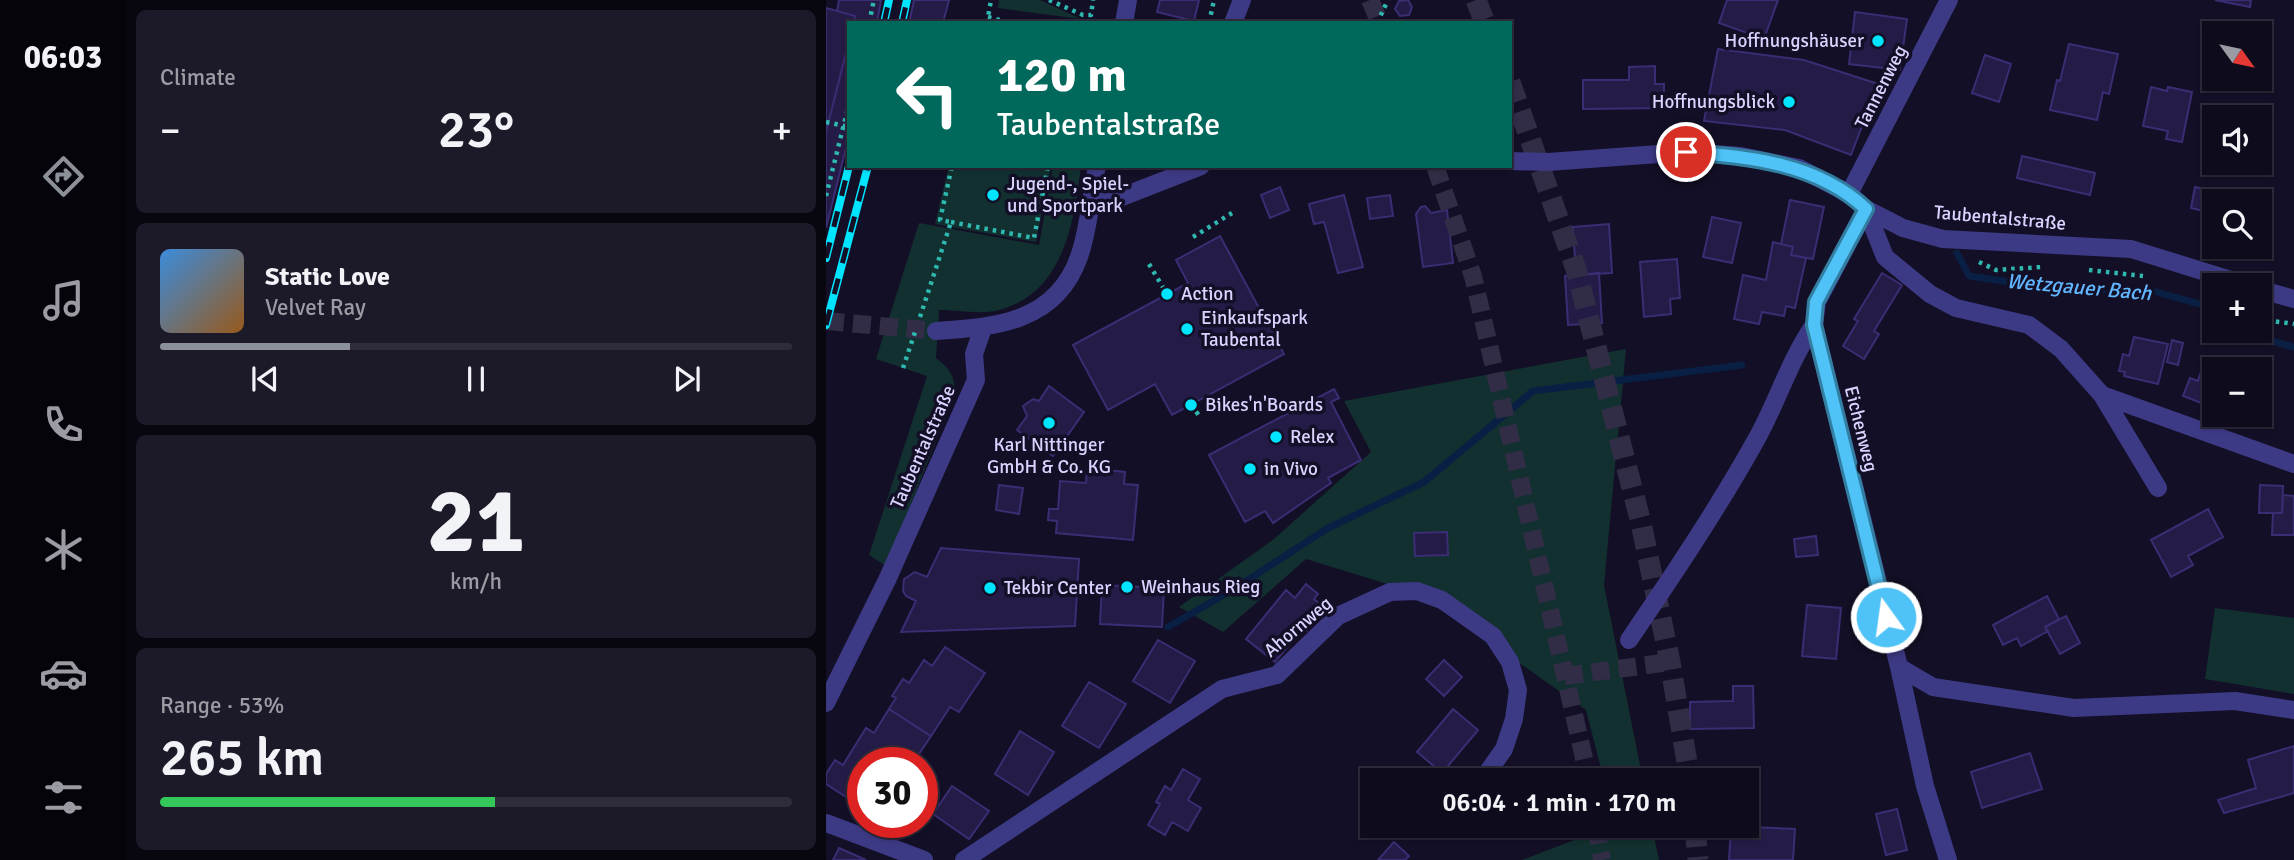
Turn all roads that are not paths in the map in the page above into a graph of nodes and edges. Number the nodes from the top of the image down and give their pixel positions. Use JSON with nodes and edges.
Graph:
{"nodes":[{"id":1,"x":1128,"y":0,"type":"edge"},
{"id":2,"x":1242,"y":0,"type":"edge"},
{"id":3,"x":1949,"y":0,"type":"edge"},
{"id":4,"x":1124,"y":21,"type":"edge"},
{"id":5,"x":1234,"y":21,"type":"edge"},
{"id":6,"x":1512,"y":161,"type":"edge"},
{"id":7,"x":1097,"y":168,"type":"edge"},
{"id":8,"x":1196,"y":168,"type":"edge"},
{"id":9,"x":1849,"y":194,"type":"junction"},
{"id":10,"x":1090,"y":202,"type":"junction"},
{"id":11,"x":1866,"y":209,"type":"junction"},
{"id":12,"x":2208,"y":273,"type":"edge"},
{"id":13,"x":2272,"y":293,"type":"edge"},
{"id":14,"x":2294,"y":299,"type":"edge"},
{"id":15,"x":1814,"y":325,"type":"junction"},
{"id":16,"x":983,"y":328,"type":"junction"},
{"id":17,"x":936,"y":331,"type":"tunnel mouth"},
{"id":18,"x":2102,"y":395,"type":"junction"},
{"id":19,"x":2294,"y":464,"type":"edge"},
{"id":20,"x":2158,"y":488,"type":"dead end"},
{"id":21,"x":1629,"y":640,"type":"dead end"},
{"id":22,"x":1899,"y":667,"type":"junction"},
{"id":23,"x":826,"y":703,"type":"edge"},
{"id":24,"x":2294,"y":710,"type":"edge"},
{"id":25,"x":1491,"y":768,"type":"edge"},
{"id":26,"x":826,"y":823,"type":"edge"},
{"id":27,"x":924,"y":860,"type":"edge"},
{"id":28,"x":964,"y":860,"type":"edge"},
{"id":29,"x":1948,"y":860,"type":"edge"}],
"edges":[{"from":1,"to":4,"type":"street"},
{"from":2,"to":5,"type":"street"},
{"from":3,"to":9,"type":"street","name":"Tannenweg"},
{"from":6,"to":9,"type":"street","name":"Taubentalstraße"},
{"from":7,"to":10,"type":"street"},
{"from":8,"to":10,"type":"street"},
{"from":9,"to":11,"type":"street","name":"Taubentalstraße"},
{"from":10,"to":16,"type":"street"},
{"from":11,"to":12,"type":"street","name":"Taubentalstraße"},
{"from":11,"to":15,"type":"street","name":"Eichenweg"},
{"from":11,"to":18,"type":"street"},
{"from":13,"to":14,"type":"street"},
{"from":15,"to":21,"type":"street"},
{"from":15,"to":22,"type":"street","name":"Eichenweg"},
{"from":16,"to":17,"type":"street"},
{"from":16,"to":23,"type":"street","name":"Taubentalstraße"},
{"from":18,"to":19,"type":"street"},
{"from":18,"to":20,"type":"street"},
{"from":22,"to":24,"type":"street"},
{"from":22,"to":29,"type":"street","name":"Eichenweg"},
{"from":25,"to":28,"type":"street","name":"Ahornweg"},
{"from":26,"to":27,"type":"street"}]}
